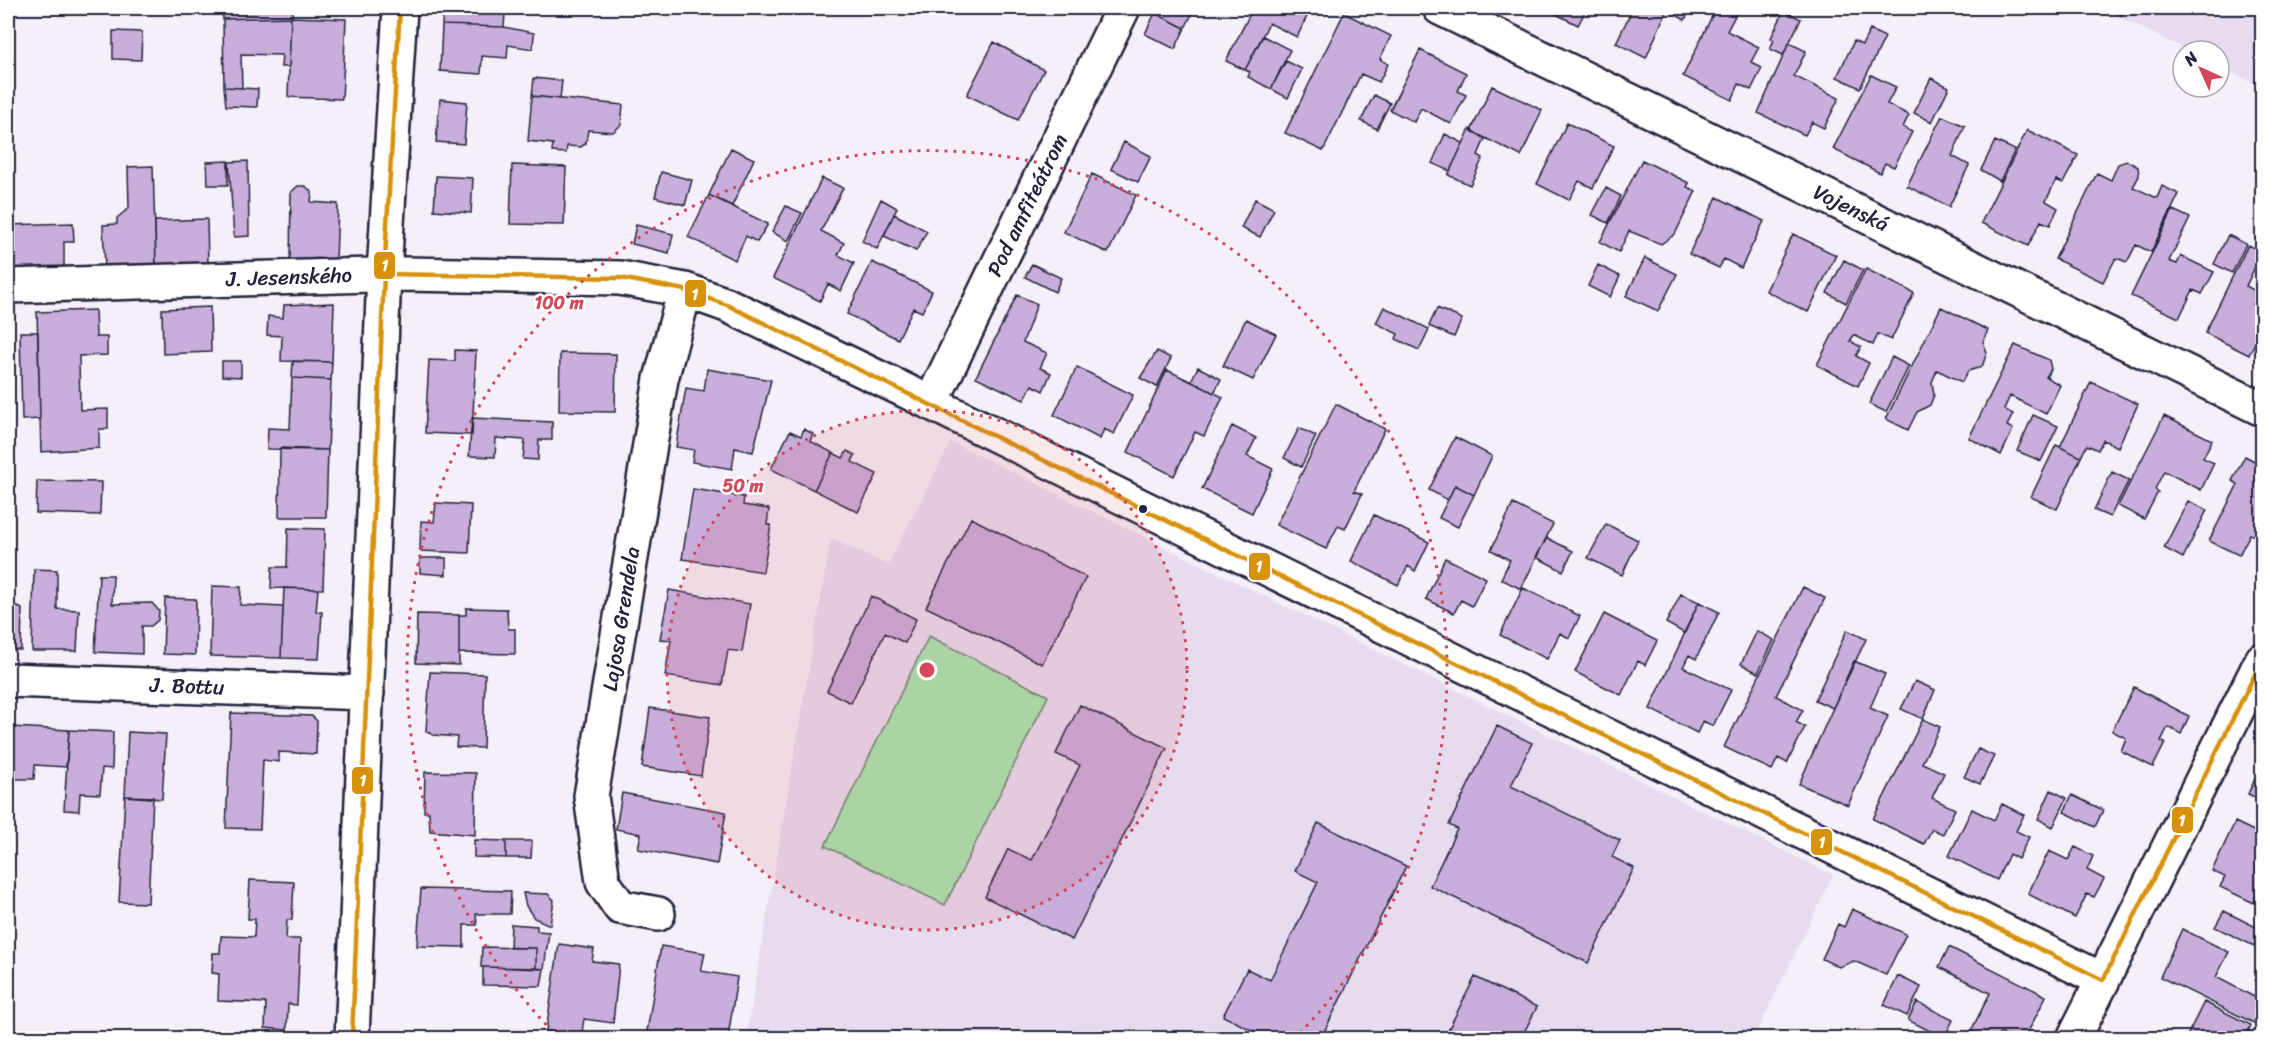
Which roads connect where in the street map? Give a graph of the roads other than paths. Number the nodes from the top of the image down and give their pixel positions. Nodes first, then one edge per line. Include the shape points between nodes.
1 (400, 8) edge
2 (1123, 8) edge
3 (1440, 8) edge
4 (384, 274) junction
5 (8, 286) edge
6 (685, 290) junction
7 (931, 403) junction
8 (2262, 409) edge
9 (2262, 660) edge
10 (8, 680) edge
11 (367, 693) junction
12 (658, 914) dead end
13 (2103, 980) junction
14 (352, 1038) edge
15 (2074, 1038) edge

1 - 4 street
2 - 7 street, Pod amfiteátrom
3 - 8 street, Vojenská
4 - 5 street, J. Jesenského
4 - 6 street, J. Jesenského via 620,278
4 - 11 street
6 - 7 street, J. Jesenského via 727,305
6 - 12 street, Lajosa Grendela via 661,379 591,796 603,882 620,907
7 - 13 street, J. Jesenského
9 - 13 street
10 - 11 street, J. Bottu
11 - 14 street
13 - 15 street

